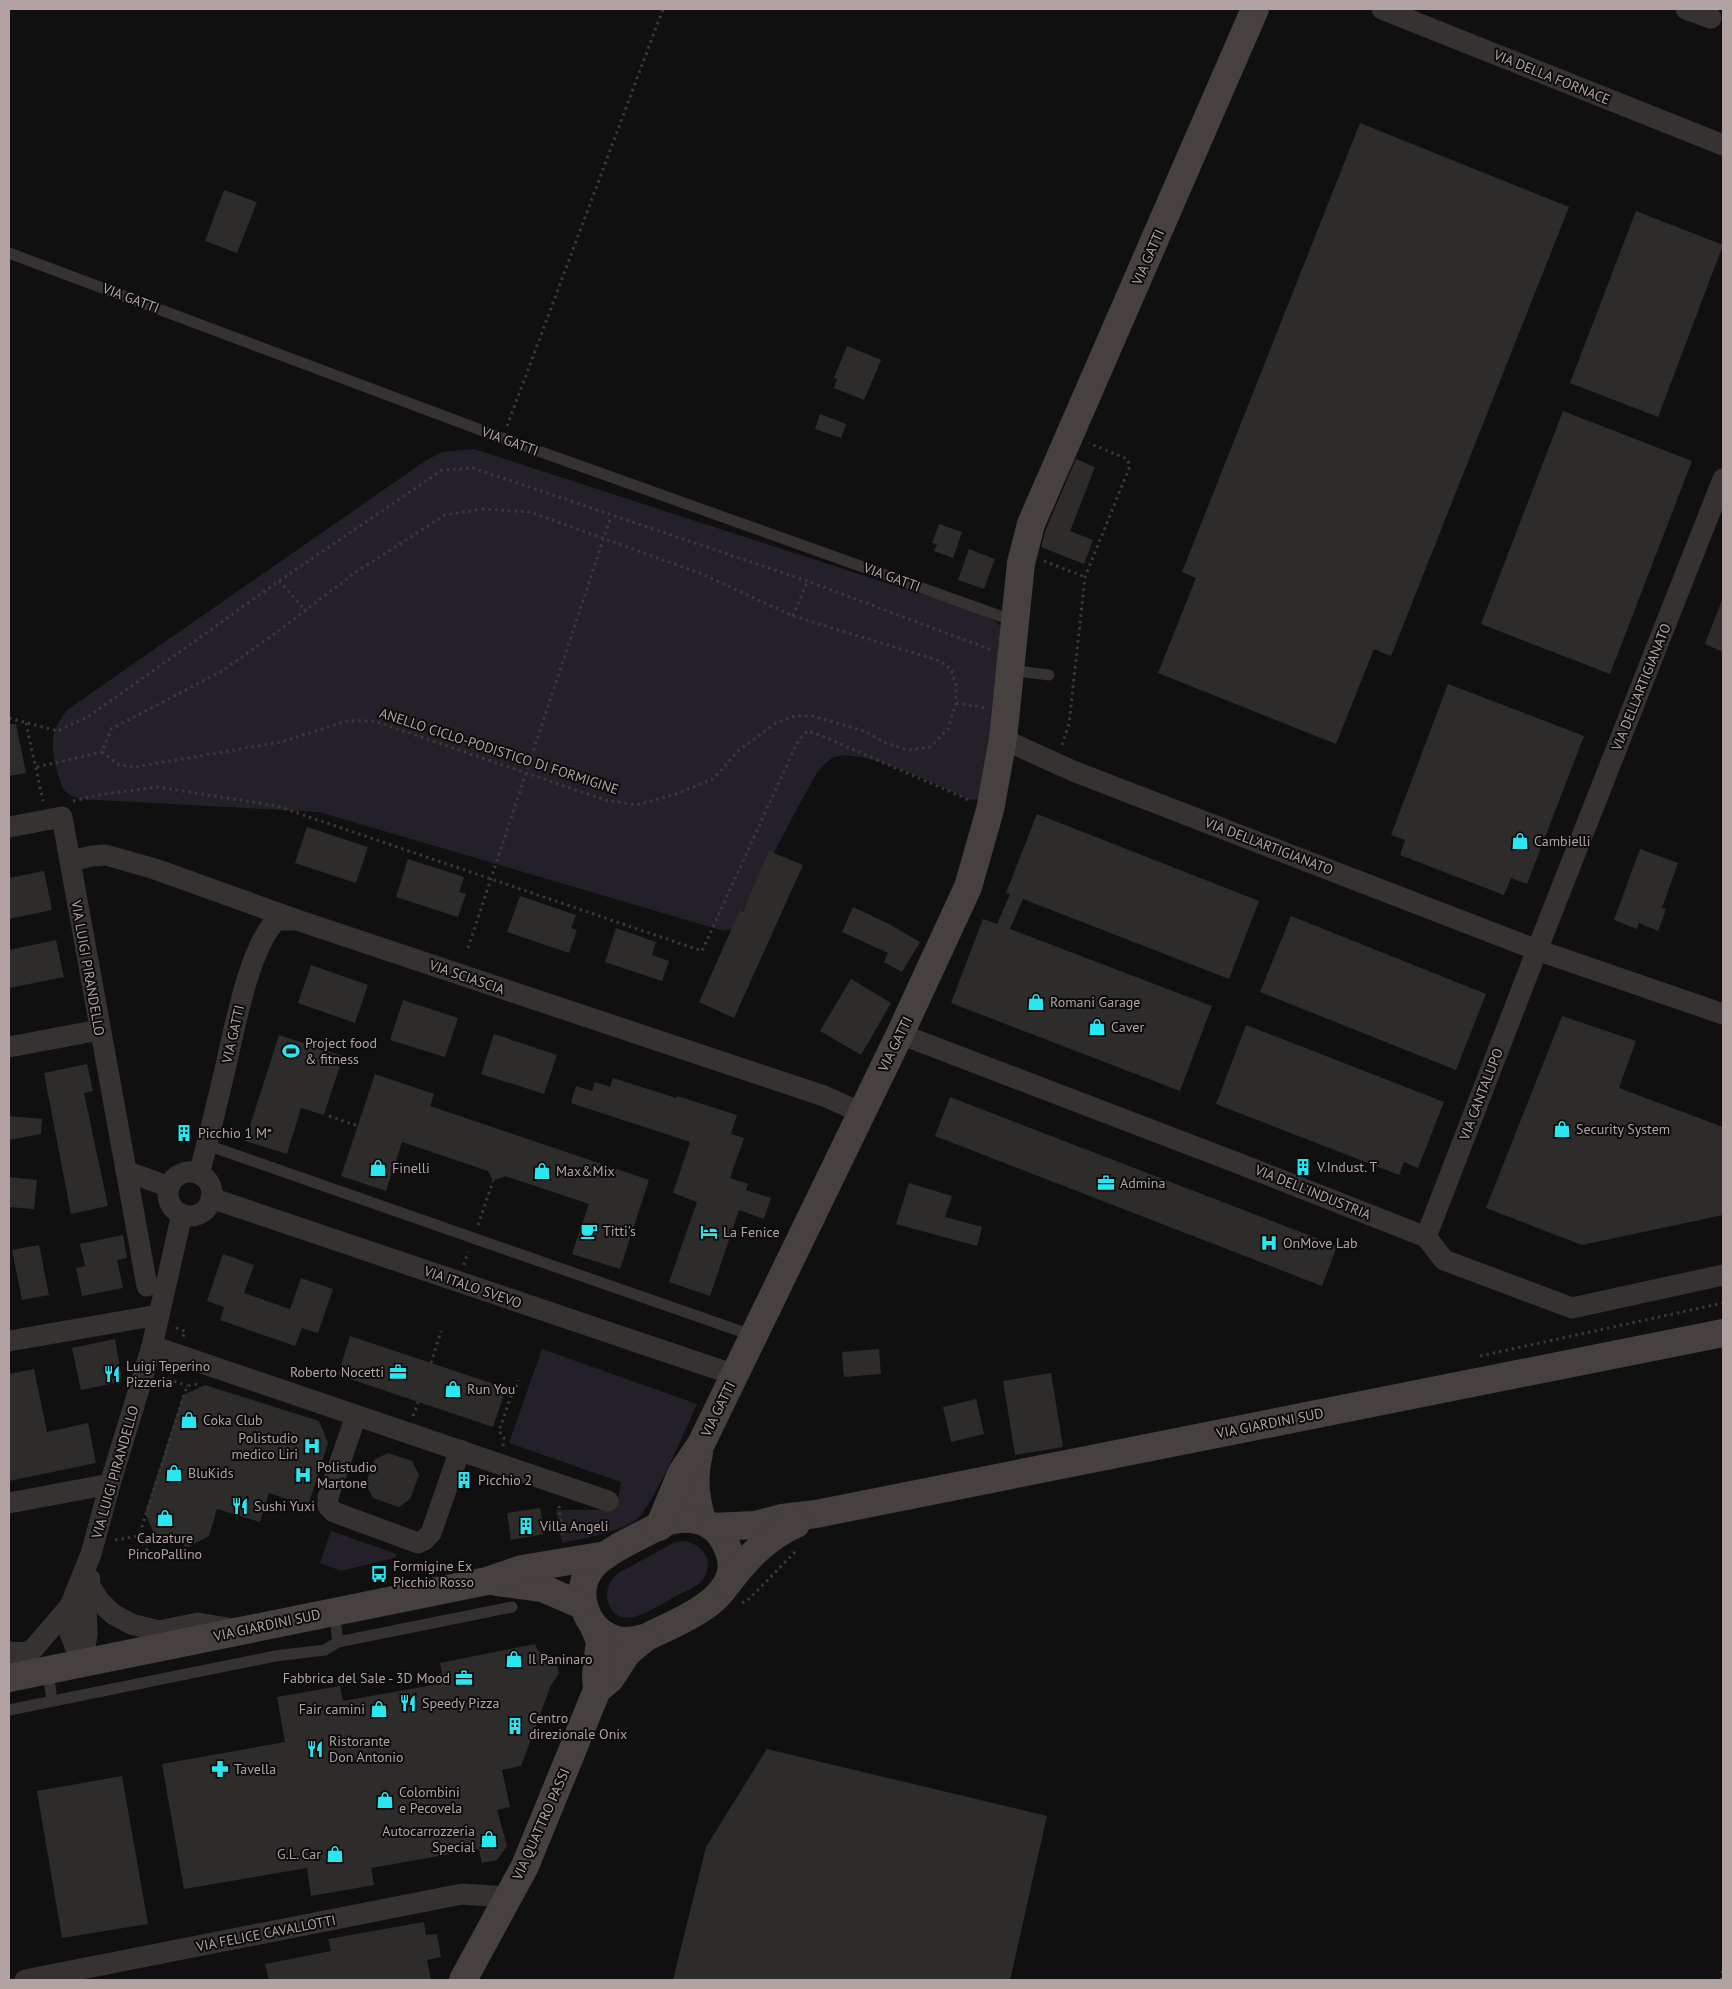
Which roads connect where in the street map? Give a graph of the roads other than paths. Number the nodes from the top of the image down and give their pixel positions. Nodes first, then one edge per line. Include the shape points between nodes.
1 (1255, 9) edge
2 (1382, 9) edge
3 (1686, 9) edge
4 (1710, 18) dead end
5 (1723, 145) edge
6 (9, 253) edge
7 (1723, 479) edge
8 (1014, 621) junction
9 (999, 664) junction
10 (1049, 675) dead end
11 (1003, 739) junction
12 (9, 827) edge
13 (70, 862) junction
14 (297, 920) junction
15 (1537, 950) junction
16 (1723, 1014) edge
17 (99, 1030) junction
18 (900, 1034) junction
19 (9, 1047) edge
20 (862, 1113) junction
21 (207, 1145) junction
22 (126, 1171) junction
23 (199, 1174) junction
24 (169, 1187) junction
25 (211, 1198) junction
26 (182, 1214) junction
27 (1426, 1237) junction
28 (1723, 1275) edge
29 (147, 1286) dead end
30 (158, 1315) junction
31 (1723, 1333) edge
32 (754, 1336) junction
33 (9, 1341) edge
34 (152, 1346) junction
35 (735, 1375) junction
36 (356, 1416) junction
37 (701, 1444) junction
38 (460, 1450) junction
39 (110, 1484) junction
40 (608, 1501) dead end
41 (9, 1503) edge
42 (816, 1514) junction
43 (707, 1524) junction
44 (659, 1527) junction
45 (91, 1554) junction
46 (606, 1555) junction
47 (486, 1581) junction
48 (90, 1586) junction
49 (734, 1593) junction
50 (70, 1606) junction
51 (512, 1608) dead end
52 (334, 1611) junction
53 (588, 1616) junction
54 (244, 1630) junction
55 (645, 1638) junction
56 (338, 1642) junction
57 (9, 1647) edge
58 (34, 1648) junction
59 (82, 1664) junction
60 (9, 1668) edge
61 (48, 1671) junction
62 (9, 1678) edge
63 (597, 1690) junction
64 (52, 1701) junction
65 (9, 1710) edge
66 (507, 1897) junction
67 (25, 1980) edge
68 (463, 1980) edge

1 - 8 main road, VIA GATTI via 1031,524 1021,563
2 - 5 street, VIA DELLA FORNACE
3 - 4 street
6 - 8 lane, VIA GATTI via 502,438
7 - 15 street, VIA DELL'ARTIGIANATO
8 - 9 main road, VIA GATTI
9 - 10 lane
9 - 11 main road, VIA GATTI via 990,712
11 - 15 street, VIA DELL'ARTIGIANATO via 1073,771
11 - 18 main road, VIA GATTI via 990,810 968,887
12 - 13 street, VIA LUIGI PIRANDELLO via 62,817
13 - 14 street, VIA SCIASCIA via 106,855 119,858
13 - 17 street, VIA LUIGI PIRANDELLO
14 - 20 street, VIA SCIASCIA via 824,1096
14 - 21 street, VIA GATTI via 277,920 270,926 260,946 240,1002
15 - 16 street, VIA DELL'ARTIGIANATO
15 - 27 street, VIA CANTALUPO
17 - 19 street
17 - 22 street, VIA LUIGI PIRANDELLO
18 - 20 main road, VIA GATTI
18 - 27 street, VIA DELL'INDUSTRIA
20 - 32 main road, VIA GATTI
21 - 23 street, VIA GATTI
21 - 32 lane
22 - 24 street
22 - 29 street, VIA LUIGI PIRANDELLO
23 - 24 street via 182,1174
23 - 25 street via 210,1187
24 - 26 street via 169,1200
25 - 26 street via 201,1213 194,1216
25 - 35 street, VIA ITALO SVEVO
26 - 30 street, VIA LUIGI PIRANDELLO
27 - 28 street via 1444,1260 1572,1308
30 - 33 street
30 - 34 street, VIA LUIGI PIRANDELLO
31 - 42 main road, VIA GIARDINI SUD
32 - 35 main road, VIA GATTI
34 - 36 street
34 - 39 street, VIA LUIGI PIRANDELLO
35 - 37 main road, VIA GATTI
36 - 38 street
36 - 38 street via 328,1497 328,1506 334,1512 418,1543 431,1533
37 - 43 main road, VIA GATTI via 694,1480 696,1500
37 - 44 main road, VIA GATTI via 682,1472
38 - 40 street
39 - 41 street
39 - 45 street, VIA LUIGI PIRANDELLO
42 - 43 main road, VIA GIARDINI SUD via 756,1525
42 - 49 main road, VIA GIARDINI SUD via 763,1543 744,1562
43 - 44 main road, VIA GIARDINI SUD via 691,1518
43 - 49 main road via 721,1535 730,1554
44 - 46 main road, VIA GIARDINI SUD
45 - 48 street, VIA LUIGI PIRANDELLO
45 - 50 street, VIA LUIGI PIRANDELLO
46 - 47 main road, VIA GIARDINI SUD via 522,1569
46 - 53 main road, VIA GIARDINI SUD via 591,1568 583,1586
47 - 52 main road, VIA GIARDINI SUD
47 - 53 main road, VIA GIARDINI SUD via 542,1588
48 - 54 street via 100,1602 131,1624 159,1631 198,1623
48 - 59 street, VIA LUIGI PIRANDELLO via 86,1604 88,1634
49 - 55 main road, VIA GIARDINI SUD via 723,1591 708,1604
50 - 58 street, VIA LUIGI PIRANDELLO
50 - 59 street, VIA LUIGI PIRANDELLO via 68,1628
51 - 56 lane
52 - 54 main road, VIA GIARDINI SUD
52 - 56 lane
53 - 55 main road, VIA GIARDINI SUD via 612,1638 628,1641
53 - 63 main road, VIA QUATTRO PASSI via 600,1641
54 - 59 main road, VIA GIARDINI SUD
55 - 63 main road, VIA QUATTRO PASSI via 627,1653 610,1679
56 - 64 lane via 325,1650 275,1656
57 - 58 lane
58 - 60 street, VIA LUIGI PIRANDELLO
59 - 61 main road, VIA GIARDINI SUD
61 - 62 main road, VIA GIARDINI SUD
61 - 64 lane
63 - 66 main road, VIA QUATTRO PASSI via 525,1866
64 - 65 lane
66 - 67 street, VIA FELICE CAVALLOTTI via 462,1894
66 - 68 main road, VIA QUATTRO PASSI

